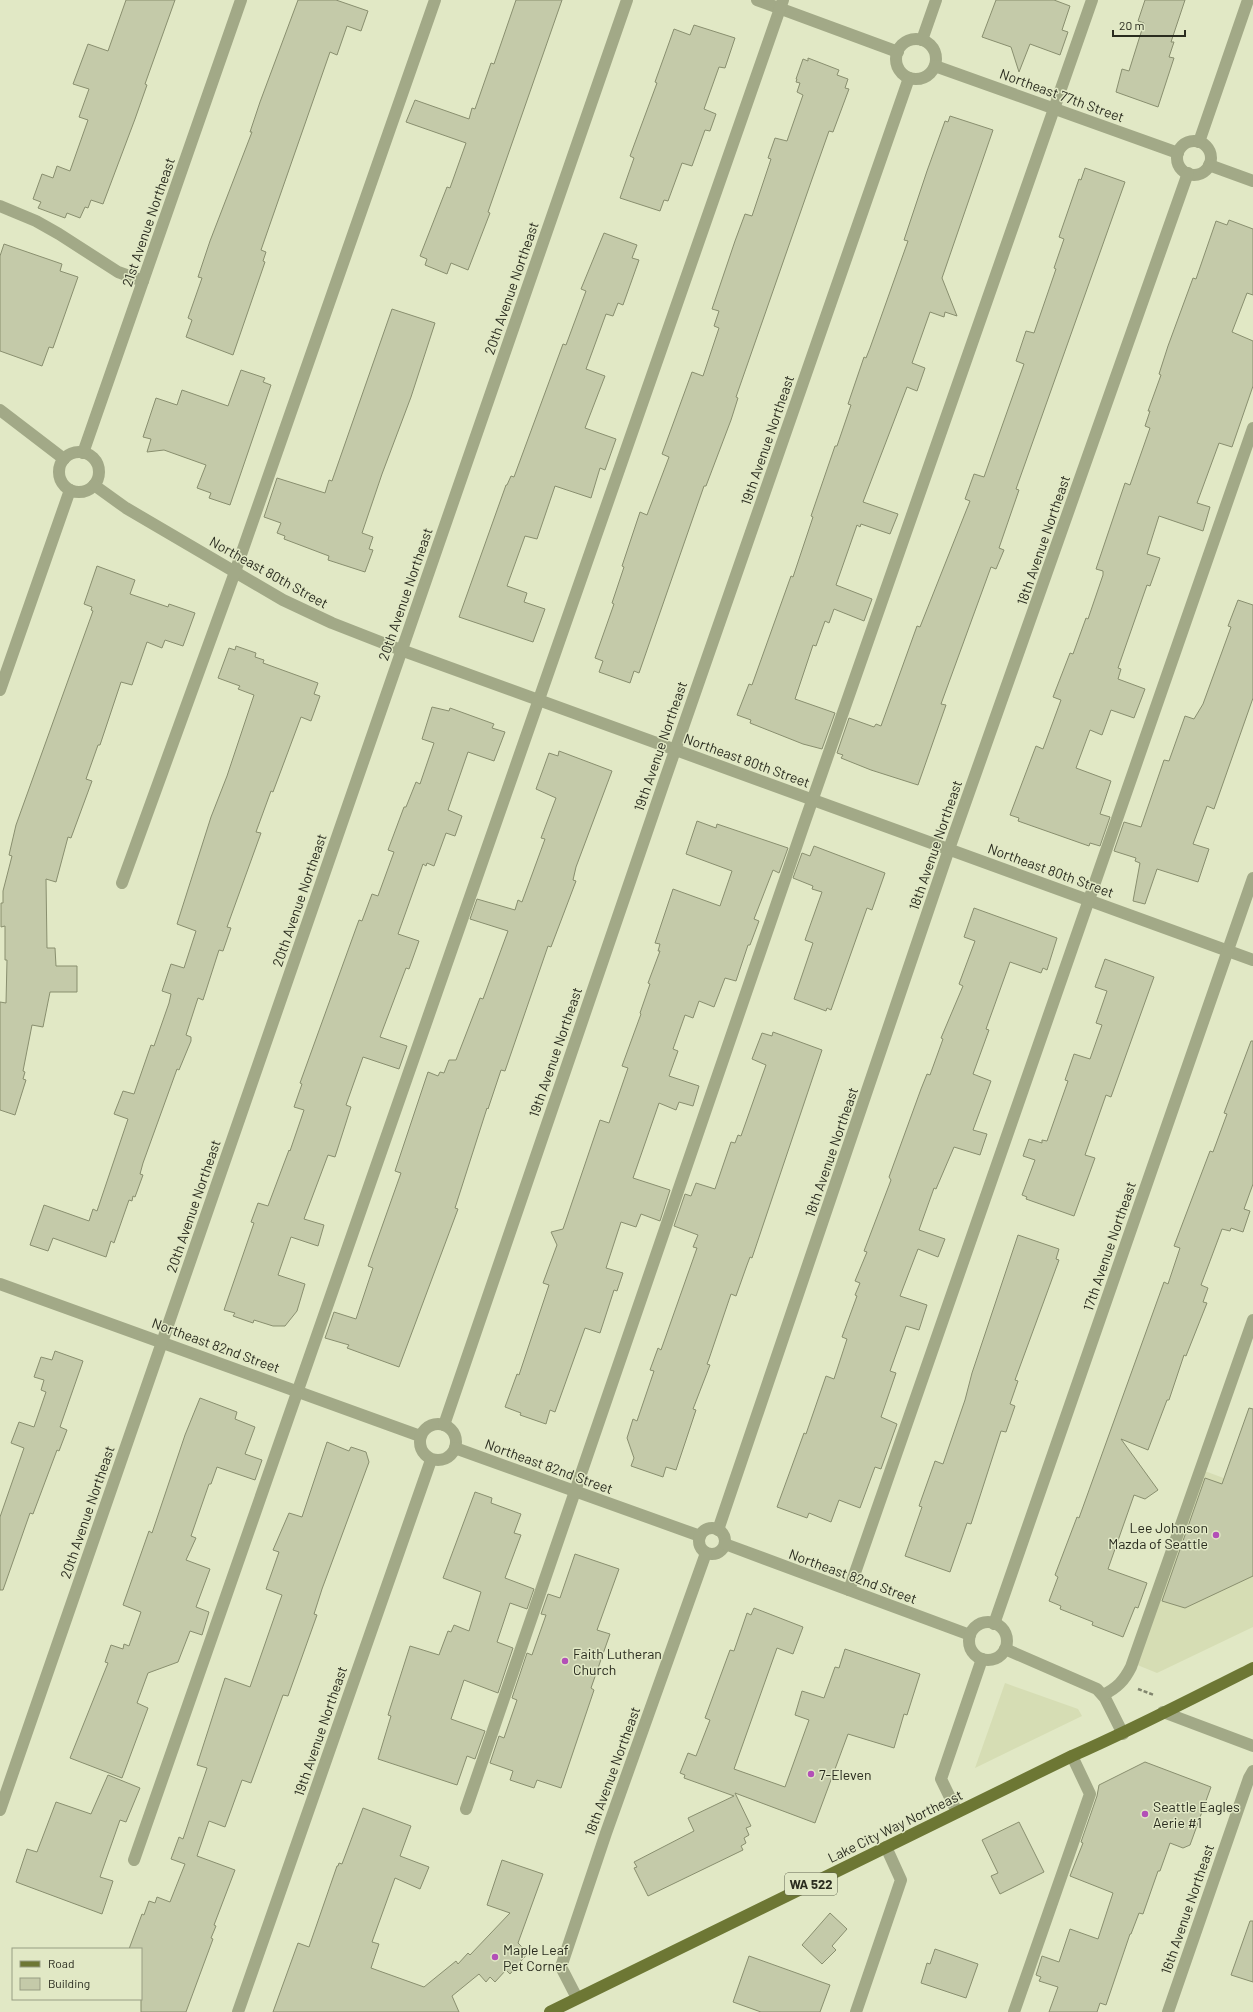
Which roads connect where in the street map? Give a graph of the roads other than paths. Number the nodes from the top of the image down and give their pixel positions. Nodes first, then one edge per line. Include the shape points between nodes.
1 (241, 0) edge
2 (435, 0) edge
3 (627, 0) edge
4 (757, 0) edge
5 (936, 0) edge
6 (1092, 0) edge
7 (1248, 0) edge
8 (782, 4) edge
9 (922, 40) junction
10 (898, 52) junction
11 (935, 66) junction
12 (909, 78) junction
13 (1054, 109) junction
14 (1199, 142) junction
15 (1178, 153) junction
16 (1209, 165) junction
17 (1188, 173) junction
18 (1253, 181) edge
19 (0, 206) edge
20 (143, 281) junction
21 (0, 410) edge
22 (1253, 428) edge
23 (83, 453) junction
24 (64, 459) junction
25 (94, 485) junction
26 (70, 490) junction
27 (235, 572) junction
28 (401, 650) junction
29 (0, 690) edge
30 (538, 700) junction
31 (675, 749) junction
32 (813, 800) junction
33 (950, 849) junction
34 (1253, 878) edge
35 (122, 882) dead end
36 (1088, 900) junction
37 (1228, 951) junction
38 (1253, 960) edge
39 (0, 1284) edge
40 (1253, 1320) edge
41 (162, 1342) junction
42 (297, 1391) junction
43 (444, 1425) junction
44 (420, 1436) junction
45 (455, 1448) junction
46 (432, 1460) junction
47 (574, 1491) junction
48 (718, 1530) junction
49 (700, 1536) junction
50 (725, 1544) junction
51 (706, 1553) junction
52 (850, 1590) junction
53 (994, 1624) junction
54 (970, 1635) junction
55 (1005, 1649) junction
56 (982, 1659) junction
57 (1253, 1668) edge
58 (1103, 1694) junction
59 (1163, 1712) junction
60 (1123, 1734) junction
61 (1253, 1746) edge
62 (1072, 1756) junction
63 (1253, 1771) edge
64 (466, 1809) dead end
65 (0, 1810) edge
66 (957, 1812) junction
67 (886, 1847) junction
68 (134, 1860) dead end
69 (577, 1998) junction
70 (238, 2012) edge
71 (550, 2012) edge
72 (856, 2012) edge
73 (1014, 2012) edge
74 (1168, 2012) edge

1 - 20 street, 21st Avenue Northeast
2 - 27 street
3 - 28 street, 20th Avenue Northeast
4 - 8 street
5 - 9 street
6 - 13 street
7 - 14 street
8 - 10 street
8 - 30 street
9 - 10 street via 909,40
9 - 11 street via 934,48
10 - 12 street via 897,68
11 - 12 street via 925,78
11 - 13 street, Northeast 77th Street
12 - 31 street, 19th Avenue Northeast
13 - 15 street, Northeast 77th Street
13 - 32 street
14 - 15 street via 1186,143
14 - 16 street via 1210,154
15 - 17 street via 1178,165
16 - 17 street via 1201,173
16 - 18 street
17 - 33 street, 18th Avenue Northeast
19 - 20 street via 59,234 118,272
20 - 23 street, 21st Avenue Northeast
21 - 24 street
22 - 36 street
23 - 24 street via 75,452
23 - 25 street via 97,464 98,477
24 - 26 street via 59,478
25 - 26 street via 85,491
25 - 27 street, Northeast 80th Street via 126,508
26 - 29 street
27 - 28 street, Northeast 80th Street via 283,600 332,623
27 - 35 street
28 - 30 street, Northeast 80th Street
28 - 41 street, 20th Avenue Northeast
30 - 31 street, Northeast 80th Street
30 - 42 street
31 - 32 street, Northeast 80th Street
31 - 43 street, 19th Avenue Northeast
32 - 33 street, Northeast 80th Street
32 - 47 street
33 - 36 street, Northeast 80th Street
33 - 48 street, 18th Avenue Northeast
34 - 37 street, 17th Avenue Northeast
36 - 37 street, Northeast 80th Street
36 - 52 street
37 - 38 street, Northeast 80th Street
37 - 53 street, 17th Avenue Northeast
39 - 41 street, Northeast 82nd Street
40 - 58 street via 1131,1667 1117,1687
41 - 42 street, Northeast 82nd Street
41 - 65 street, 20th Avenue Northeast
42 - 44 street, Northeast 82nd Street
42 - 68 street
43 - 44 street via 430,1425
43 - 45 street via 455,1435
44 - 46 street via 419,1446
45 - 46 street via 444,1459
45 - 47 street, Northeast 82nd Street
46 - 70 street, 19th Avenue Northeast
47 - 49 street, Northeast 82nd Street
47 - 64 street
48 - 49 street via 706,1529
48 - 50 street via 724,1536
49 - 51 street via 699,1544
50 - 51 street via 718,1554
50 - 52 street, Northeast 82nd Street
51 - 69 street, 18th Avenue Northeast via 561,1967
52 - 54 street, Northeast 82nd Street
53 - 54 street via 980,1624
53 - 55 street via 1006,1634
54 - 56 street via 969,1646 972,1652
55 - 56 street via 994,1659
55 - 58 street via 1088,1684
56 - 66 street via 941,1779
57 - 59 main road, Lake City Way Northeast / WA 522
58 - 60 street
59 - 60 main road, Lake City Way Northeast / WA 522
59 - 61 street
60 - 62 main road, Lake City Way Northeast / WA 522
62 - 66 main road, Lake City Way Northeast / WA 522
62 - 73 street via 1090,1794
63 - 74 street, 16th Avenue Northeast
66 - 67 main road, Lake City Way Northeast / WA 522
67 - 69 main road, Lake City Way Northeast / WA 522
67 - 72 street via 901,1880
69 - 71 main road, Lake City Way Northeast / WA 522

